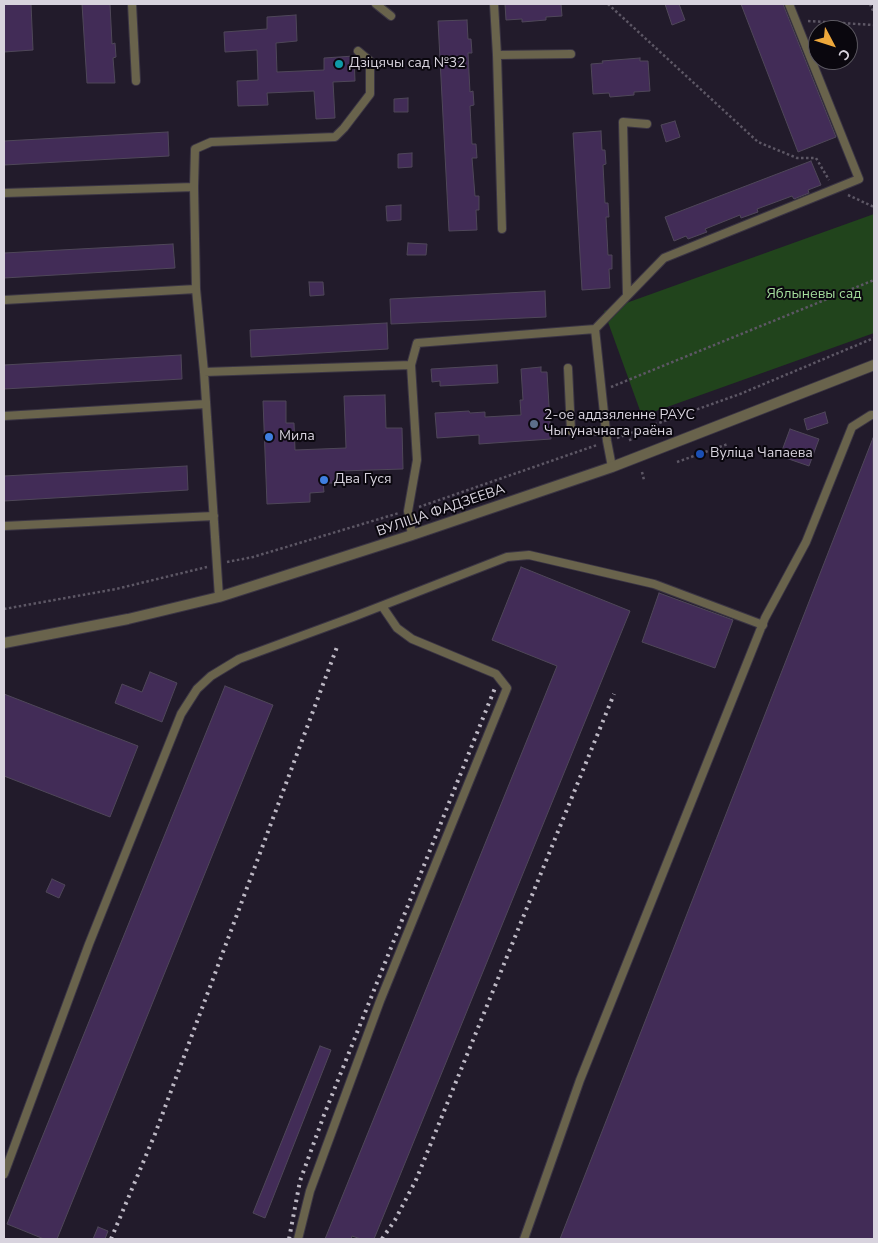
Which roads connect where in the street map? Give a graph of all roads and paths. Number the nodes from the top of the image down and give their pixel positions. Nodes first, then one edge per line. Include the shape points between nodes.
1 (132, 4) edge
2 (376, 4) edge
3 (494, 4) edge
4 (608, 4) edge
5 (790, 4) edge
6 (870, 4) edge
7 (874, 13) edge
8 (391, 16) dead end
9 (796, 21) junction
10 (874, 26) edge
11 (358, 51) dead end
12 (571, 54) dead end
13 (497, 55) junction
14 (136, 81) dead end
15 (647, 124) dead end
16 (194, 187) junction
17 (835, 189) junction
18 (4, 193) edge
19 (874, 208) edge
20 (502, 229) dead end
21 (874, 280) edge
22 (196, 289) junction
23 (627, 295) junction
24 (4, 300) edge
25 (594, 329) junction
26 (874, 338) edge
27 (874, 365) edge
28 (411, 366) junction
29 (568, 368) dead end
30 (204, 372) junction
31 (602, 391) junction
32 (206, 404) junction
33 (874, 415) edge
34 (4, 416) edge
35 (606, 431) junction
36 (628, 434) junction
37 (607, 441) junction
38 (631, 442) dead end
39 (728, 444) dead end
40 (677, 462) dead end
41 (612, 467) junction
42 (642, 472) dead end
43 (644, 480) dead end
44 (408, 511) junction
45 (214, 516) junction
46 (4, 526) edge
47 (412, 536) junction
48 (216, 564) junction
49 (219, 597) junction
50 (382, 606) junction
51 (4, 610) edge
52 (762, 625) junction
53 (4, 643) edge
54 (4, 1174) edge
55 (298, 1239) edge
56 (524, 1239) edge

1 - 14 lane
2 - 8 lane
3 - 13 lane
4 - 17 path via 758,142 797,158 816,158
5 - 9 lane
6 - 7 path
9 - 10 path
9 - 17 lane via 859,179
11 - 16 lane via 370,61 370,94 335,137 211,142 196,149
12 - 13 lane
13 - 20 lane
15 - 23 lane via 623,122
16 - 18 lane
16 - 22 lane
17 - 19 path
17 - 23 lane via 664,258
21 - 31 path
22 - 24 lane
22 - 30 lane
23 - 25 lane
25 - 28 lane via 417,343
25 - 31 lane
26 - 36 path via 740,394
27 - 41 street, ВУЛІЦА ФАДЗЕЕВА
28 - 30 lane
28 - 44 lane via 417,460
29 - 35 lane via 571,431
30 - 32 lane
31 - 35 lane
32 - 34 lane
32 - 45 lane
33 - 52 lane via 852,427 806,542
35 - 37 lane
36 - 37 path
36 - 38 path
37 - 41 lane
37 - 44 path
39 - 40 path
41 - 47 street, ВУЛІЦА ФАДЗЕЕВА
42 - 43 path
44 - 47 lane
44 - 48 path via 253,557
45 - 46 lane
45 - 48 lane
47 - 49 street, ВУЛІЦА ФАДЗЕЕВА
48 - 49 lane
48 - 51 path via 116,589
49 - 53 street, ВУЛІЦА ФАДЗЕЕВА
50 - 52 lane via 507,557 529,555 654,584
50 - 54 lane via 239,659 197,689 181,714 89,944
50 - 55 lane via 397,628 412,639 496,674 507,688 380,1001 310,1191
52 - 56 lane via 580,1080

